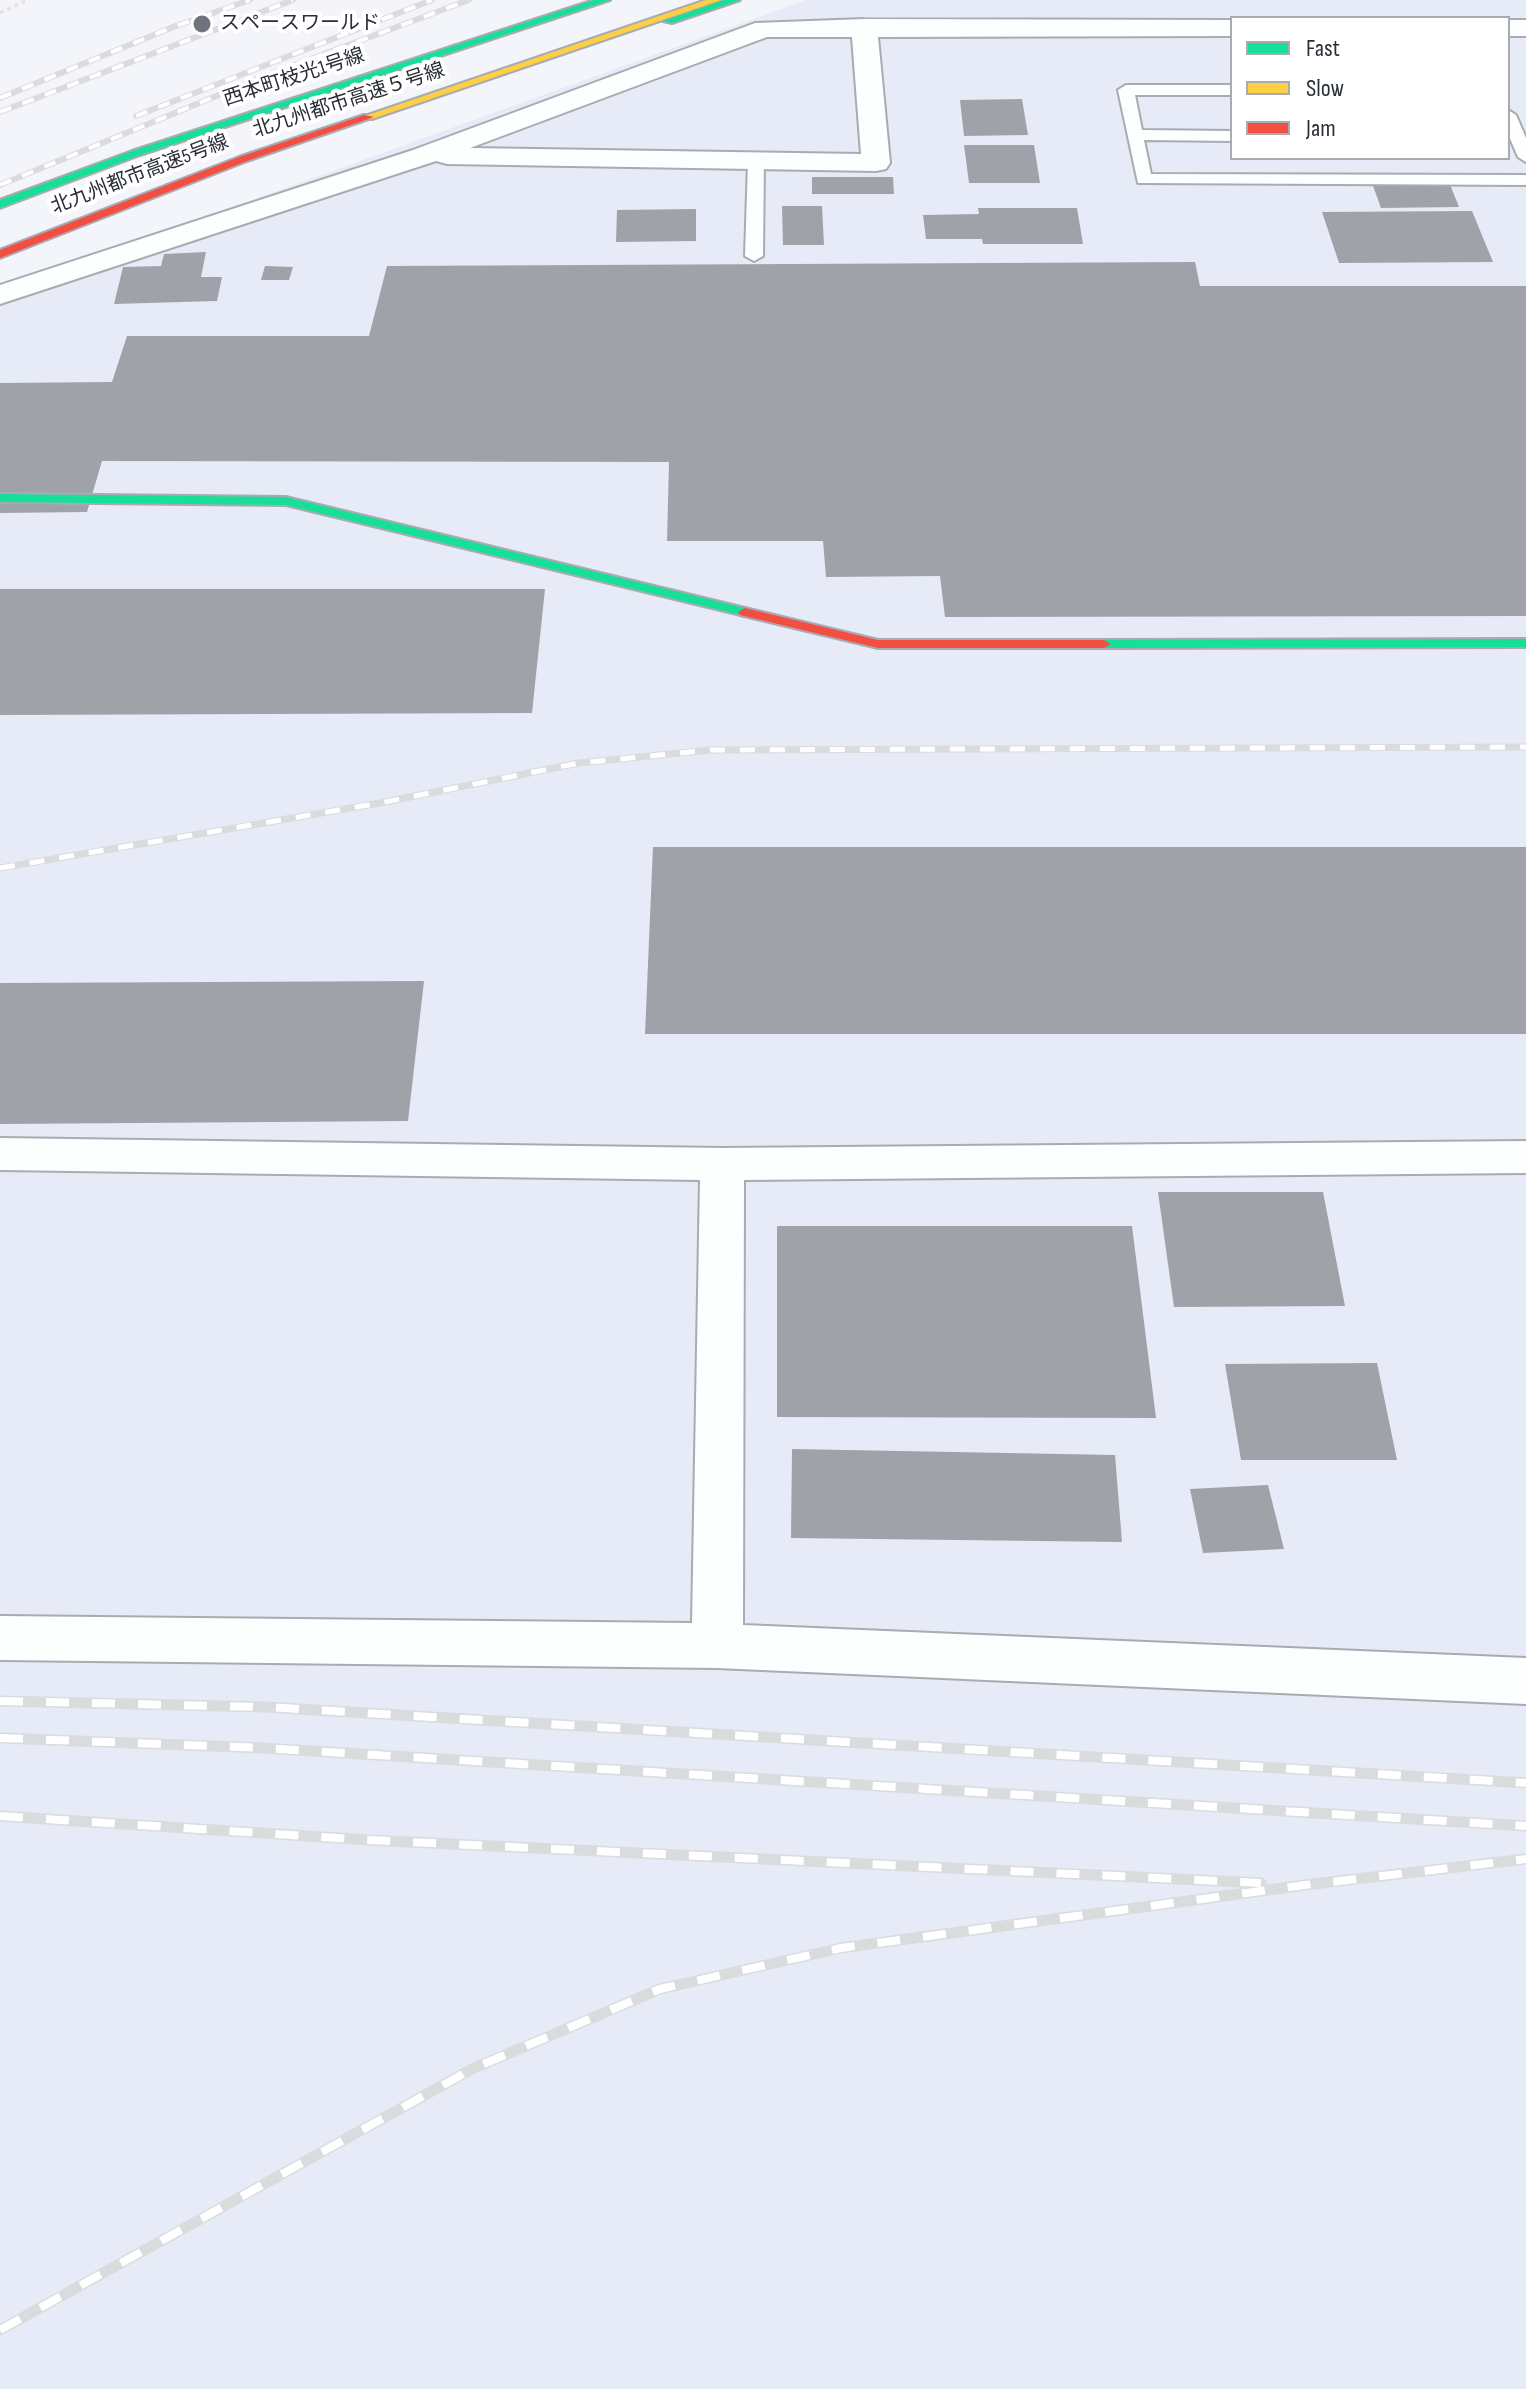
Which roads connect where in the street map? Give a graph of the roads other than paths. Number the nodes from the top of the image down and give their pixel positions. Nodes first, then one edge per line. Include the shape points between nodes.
1 (605, 0) edge
2 (706, 0) edge
3 (716, 0) edge
4 (735, 0) edge
5 (864, 27) junction
6 (1230, 28) edge
7 (616, 35) junction
8 (1230, 90) edge
9 (1511, 106) edge
10 (1136, 135) junction
11 (1230, 136) edge
12 (1513, 137) edge
13 (423, 156) junction
14 (1526, 157) edge
15 (756, 161) junction
16 (1526, 180) edge
17 (0, 204) edge
18 (0, 255) edge
19 (754, 256) dead end
20 (0, 295) edge
21 (0, 498) edge
22 (1526, 643) edge
23 (0, 1154) edge
24 (1526, 1157) edge
25 (722, 1164) junction
26 (0, 1638) edge
27 (717, 1646) junction
28 (1526, 1681) edge

1 - 17 main road, 西本町枝光1号線 via 136,153
2 - 7 main road, 北九州都市高速5号線
3 - 7 main road
4 - 18 main road via 323,133
5 - 6 street
5 - 13 street via 764,29
5 - 15 street via 876,163
7 - 18 main road, 北九州都市高速5号線 via 243,159
8 - 10 lane via 1126,90
9 - 12 lane
10 - 11 lane
10 - 16 lane via 1144,179
12 - 14 lane
13 - 15 street
13 - 20 street
15 - 19 lane
21 - 22 main road via 286,501 878,644
23 - 25 street
24 - 25 street
25 - 27 street
26 - 27 street
27 - 28 street

